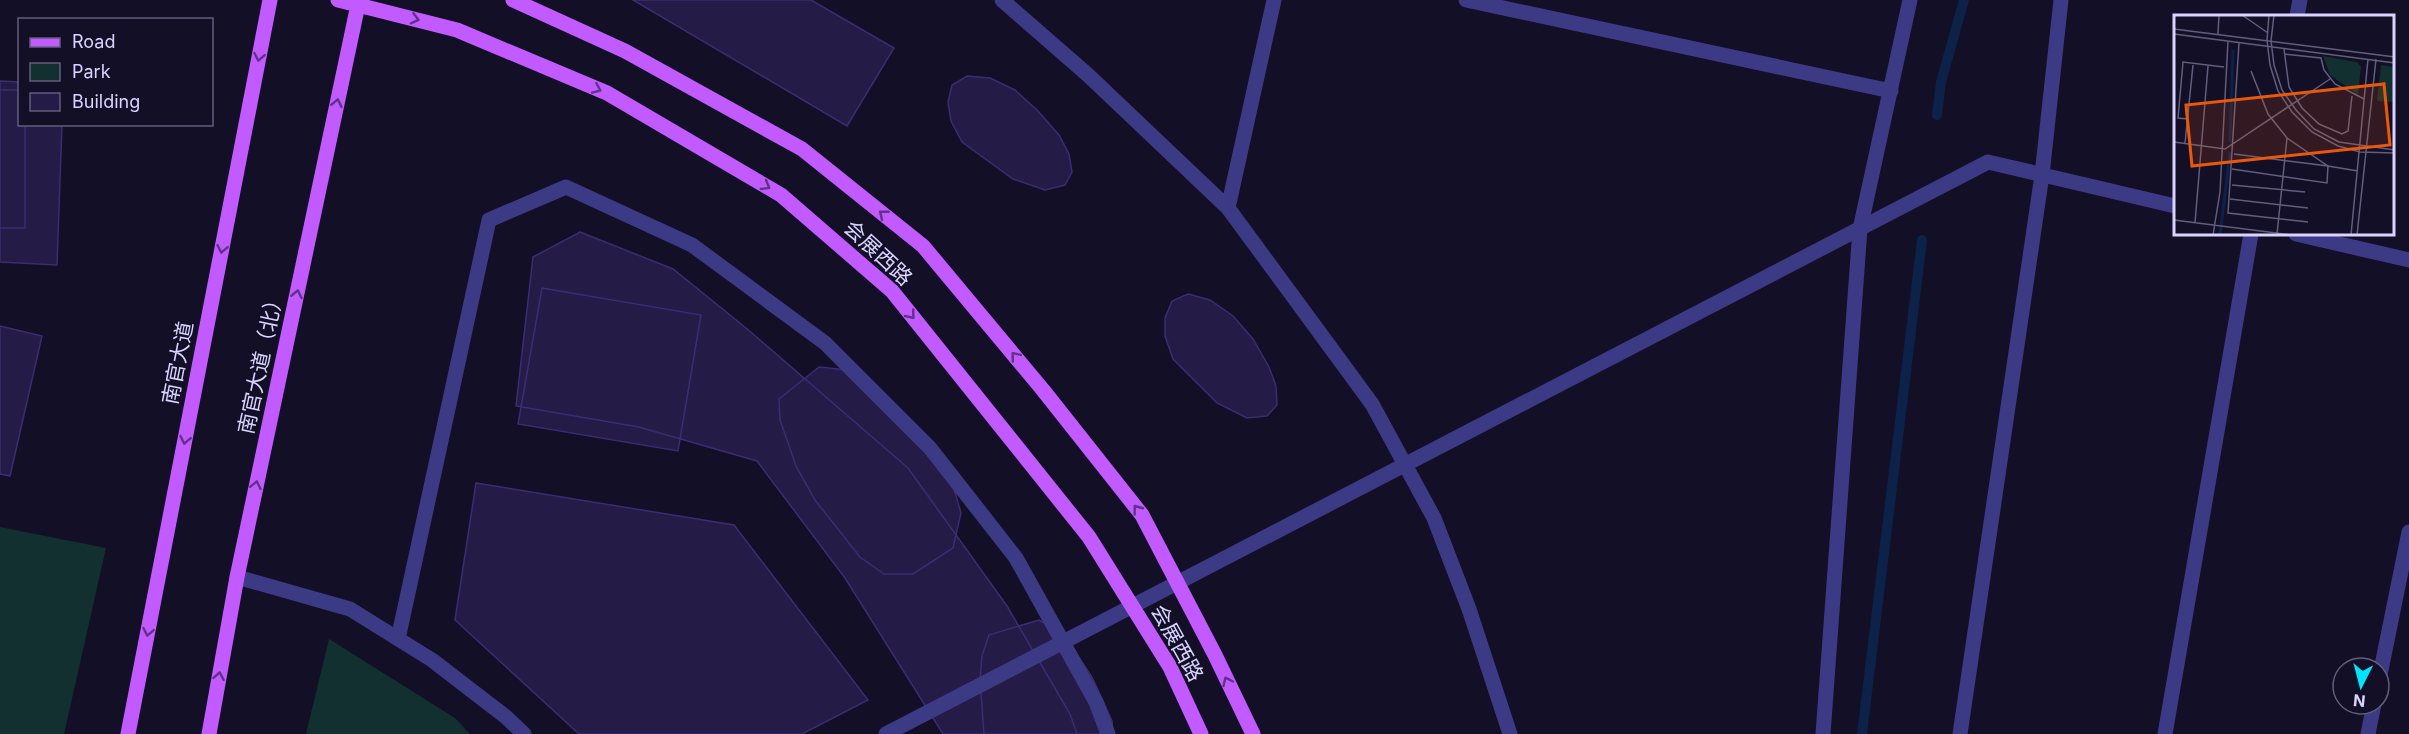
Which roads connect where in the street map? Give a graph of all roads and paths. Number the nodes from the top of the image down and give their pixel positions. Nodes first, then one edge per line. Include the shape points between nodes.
1 (270, 0) edge
2 (338, 0) edge
3 (513, 0) edge
4 (1002, 0) edge
5 (1274, 0) edge
6 (1466, 0) edge
7 (1910, 0) edge
8 (2061, 0) edge
9 (2300, 0) edge
10 (359, 2) edge
11 (2297, 15) edge
12 (1891, 91) junction
13 (2042, 175) junction
14 (2174, 206) edge
15 (1228, 208) junction
16 (1860, 229) junction
17 (2251, 236) edge
18 (2305, 236) edge
19 (2409, 260) edge
20 (1405, 465) junction
21 (2409, 532) edge
22 (2405, 570) edge
23 (237, 577) junction
24 (1178, 583) junction
25 (1132, 606) junction
26 (398, 639) junction
27 (1063, 642) junction
28 (2385, 656) edge
29 (2372, 716) edge
30 (128, 734) edge
31 (209, 734) edge
32 (524, 734) edge
33 (886, 734) edge
34 (1108, 734) edge
35 (1201, 734) edge
36 (1252, 734) edge
37 (1510, 734) edge
38 (1823, 734) edge
39 (1960, 734) edge
40 (2165, 734) edge
41 (2368, 734) edge

1 -> 30 main road, 南官大道
2 - 10 main road, 会展西路
24 -> 3 main road, 会展西路 via 1142,515 923,246 802,149 625,51
4 - 15 street via 1088,75
5 - 15 street
6 - 12 street
7 - 12 street
8 - 13 street
9 - 11 street
23 -> 10 main road, 南官大道（北）
10 -> 25 main road, 会展西路 via 457,30 607,93 781,195 892,291 1089,537
12 - 16 street
13 - 14 street
13 - 16 street via 1988,162
13 - 39 street
15 - 20 street via 1372,404
16 - 20 street
16 - 38 street
17 - 40 street
18 - 19 street
20 - 24 street
20 - 37 street via 1434,518
21 - 22 street
22 - 28 street
23 - 26 street via 350,609
31 -> 23 main road, 南官大道（北）
24 - 25 street
36 -> 24 main road, 会展西路
25 - 27 street
25 - 35 main road, 会展西路 via 1170,667
26 - 27 street via 489,220 566,187 692,245 825,343 930,448 1016,558
26 - 32 street via 432,660
27 - 33 street
27 - 34 street via 1096,702
29 - 41 street

